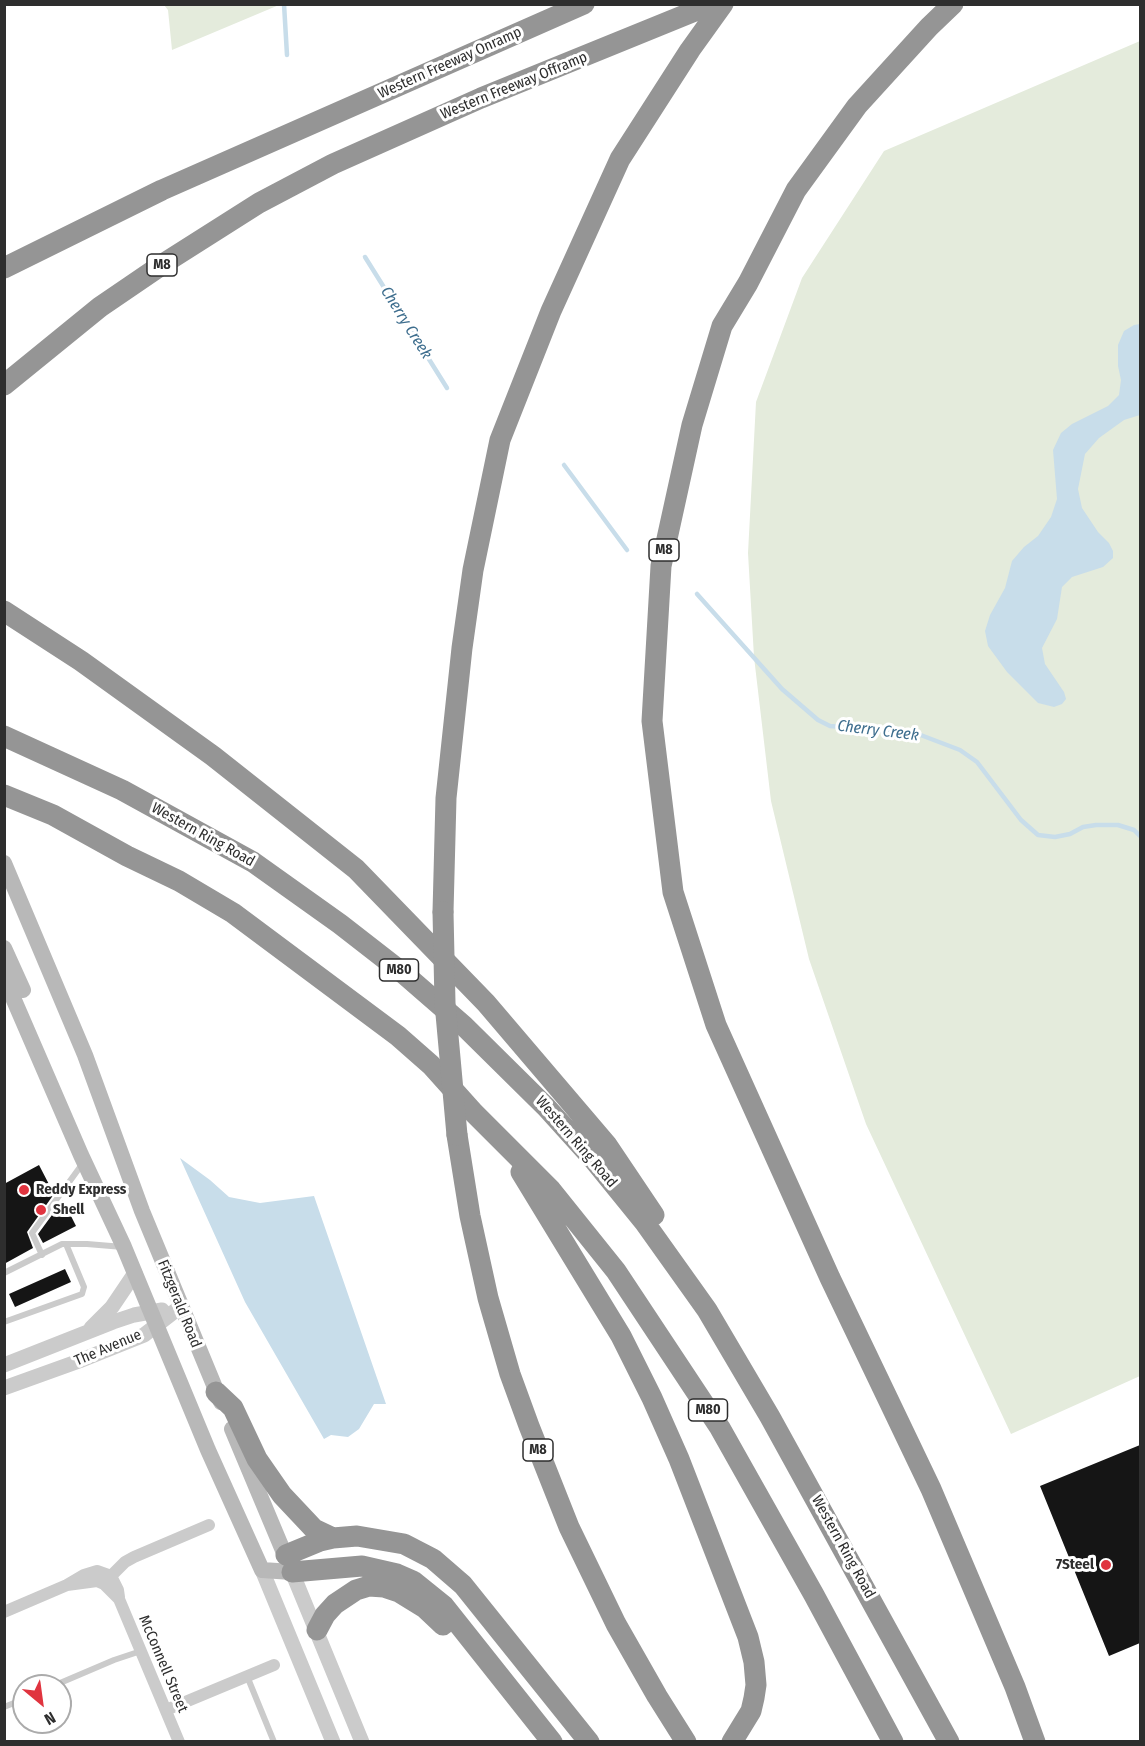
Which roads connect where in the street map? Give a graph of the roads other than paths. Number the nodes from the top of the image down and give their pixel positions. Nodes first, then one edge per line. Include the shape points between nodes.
1 (584, 4) edge
2 (723, 4) edge
3 (953, 4) edge
4 (704, 8) edge
5 (4, 268) edge
6 (4, 385) edge
7 (4, 611) edge
8 (4, 736) edge
9 (4, 795) edge
10 (4, 863) edge
11 (4, 948) edge
12 (4, 977) edge
13 (474, 1113) junction
14 (82, 1158) junction
15 (64, 1244) junction
16 (123, 1247) junction
17 (42, 1255) junction
18 (135, 1273) junction
19 (4, 1274) edge
20 (180, 1307) junction
21 (708, 1310) junction
22 (154, 1318) junction
23 (4, 1322) edge
24 (84, 1334) junction
25 (4, 1365) edge
26 (4, 1388) edge
27 (216, 1392) junction
28 (209, 1525) dead end
29 (333, 1538) junction
30 (289, 1563) junction
31 (262, 1570) junction
32 (107, 1580) junction
33 (4, 1612) edge
34 (317, 1630) junction
35 (141, 1652) junction
36 (274, 1665) dead end
37 (491, 1667) junction
38 (247, 1676) junction
39 (72, 1678) edge
40 (166, 1710) junction
41 (686, 1741) edge
42 (179, 1742) edge
43 (274, 1742) edge
44 (333, 1742) edge
45 (362, 1742) edge
46 (552, 1742) edge
47 (589, 1742) edge
48 (732, 1742) edge
49 (892, 1742) edge
50 (949, 1742) edge
51 (1035, 1742) edge

1 - 5 highway, Western Freeway Onramp via 162,190
2 - 41 highway, M8, bridge via 620,159 551,311 501,441 473,570 462,648 446,798 443,912 445,1003 457,1136 488,1298 510,1374 569,1527 616,1624
3 - 51 highway, M8 via 857,106 796,190 722,326 692,425 661,566 652,721 673,892 716,1025 931,1489
4 - 6 highway, Western Freeway Offramp / M8 via 482,98 333,164 259,203 100,307
7 - 21 highway via 213,756 356,869 486,1003 607,1145 666,1233
8 - 21 highway, Western Ring Road / M80 via 123,790 253,862 403,973 464,1026 546,1107 645,1223
9 - 13 highway, M80 via 53,815 179,880 233,913 398,1036
10 - 20 main road, Fitzgerald Road via 85,1055
11 - 14 main road via 42,1036
12 - 14 main road, Fitzgerald Road
13 - 48 highway via 524,1176 573,1254 621,1336 679,1459 748,1637 754,1662 756,1685 751,1711
13 - 49 highway, M80 via 551,1190 616,1271 659,1334 732,1449
14 - 16 main road, Fitzgerald Road
14 - 17 lane via 32,1233
15 - 16 lane
15 - 17 lane
15 - 23 lane via 84,1287 82,1293
16 - 18 main road, Fitzgerald Road
17 - 19 lane
18 - 22 main road, Fitzgerald Road
18 - 24 street, The Avenue via 112,1307
20 - 22 street, The Avenue
20 - 27 main road, Fitzgerald Road
21 - 50 highway, Western Ring Road / M80
22 - 24 street, The Avenue via 134,1316
22 - 26 street, The Avenue via 144,1335
22 - 31 main road, Fitzgerald Road
24 - 25 street, The Avenue
27 - 29 highway via 233,1408 257,1459 282,1495 314,1528
27 - 30 main road, Fitzgerald Road
28 - 32 street via 134,1557
29 - 30 highway via 310,1544
29 - 47 highway via 357,1536 404,1544 433,1559 463,1585
30 - 31 main road
30 - 34 street, Fitzgerald Road
30 - 37 highway via 362,1566 413,1581 444,1606
31 - 44 street, Fitzgerald Road
32 - 33 street via 68,1585
32 - 35 street, McConnell Street
34 - 37 highway via 325,1615 344,1596 369,1586 384,1587 425,1608
34 - 45 street, Fitzgerald Road
35 - 39 lane
35 - 40 street, McConnell Street
36 - 38 street
37 - 46 highway
38 - 40 street
38 - 43 lane
40 - 42 street, McConnell Street

